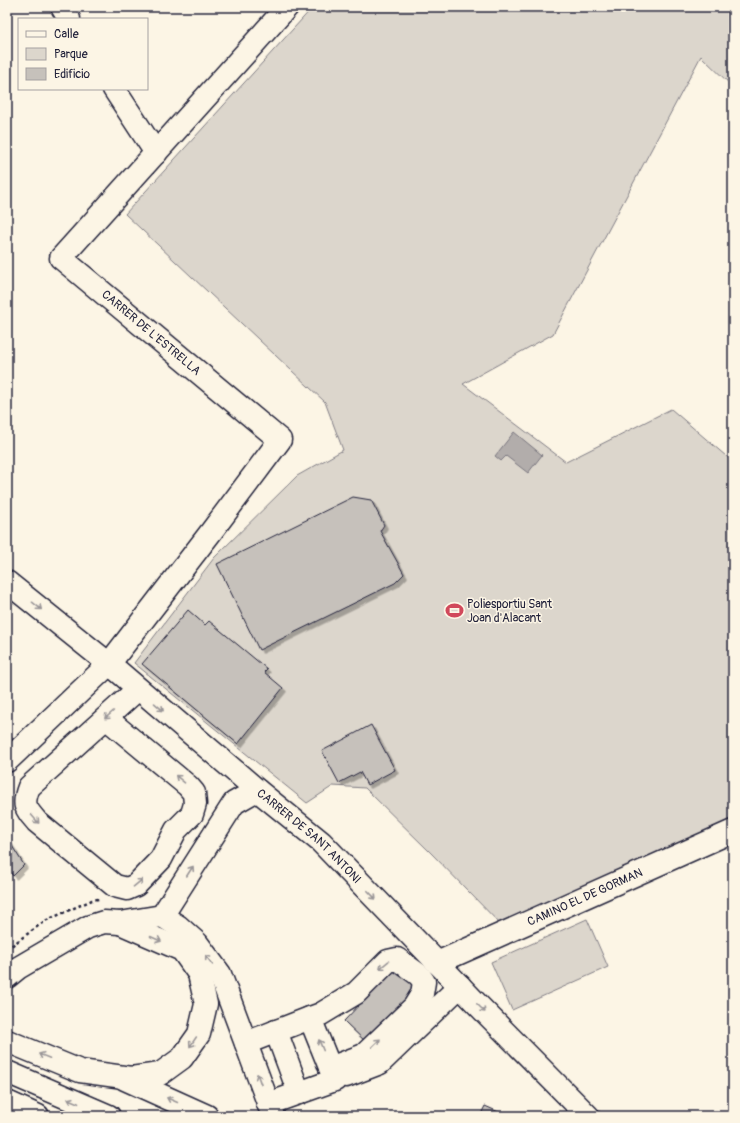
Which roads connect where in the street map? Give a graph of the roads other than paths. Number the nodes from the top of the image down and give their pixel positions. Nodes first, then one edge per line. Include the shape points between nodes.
1 (62, 7) edge
2 (283, 9) edge
3 (68, 18) edge
4 (115, 90) edge
5 (156, 153) junction
6 (7, 582) edge
7 (109, 664) junction
8 (138, 688) junction
9 (106, 718) junction
10 (7, 761) edge
11 (257, 790) junction
12 (733, 831) edge
13 (162, 916) junction
14 (120, 923) junction
15 (437, 962) junction
16 (7, 977) edge
17 (460, 986) junction
18 (310, 1018) junction
19 (276, 1032) junction
20 (7, 1041) edge
21 (246, 1043) junction
22 (7, 1072) edge
23 (333, 1074) junction
24 (121, 1077) junction
25 (299, 1093) junction
26 (7, 1102) edge
27 (271, 1110) edge
28 (38, 1116) edge
29 (109, 1116) edge
30 (207, 1116) edge
31 (588, 1116) edge

1 - 3 street
2 - 5 street, CARRER DE L'ESTRELLA
4 - 5 street
5 - 7 street, CARRER DE L'ESTRELLA via 61,258 280,440
6 -> 7 street, CARRER DE SANT ANTONI
7 - 8 street, CARRER DE SANT ANTONI
7 - 10 street
8 -> 9 street
8 -> 11 street, CARRER DE SANT ANTONI
9 -> 9 street via 29,786 25,797 26,809 37,822 115,886 127,889 136,885 161,859 176,830 192,814 195,804 194,793
13 -> 11 street via 234,803
11 -> 15 street, CARRER DE SANT ANTONI via 321,842
12 - 15 street, CAMINO EL DE GORMAN
13 - 14 street
21 -> 13 street via 220,974 197,943
14 - 16 street via 104,922 88,927
14 -> 24 street via 182,950 200,974 206,1004 199,1034 182,1058 160,1074
15 - 17 street, CARRER DE SANT ANTONI
17 - 23 street via 380,1064
17 -> 31 street, CARRER DE SANT ANTONI
18 - 19 street
23 -> 18 street
23 -> 18 street via 364,1055 414,1007 422,994 424,982 419,974 397,960 388,962 356,993
19 - 21 street
19 - 25 street
24 -> 20 street via 80,1071
27 -> 21 street
29 -> 22 street
23 - 25 street
30 -> 24 street
25 - 27 street
26 - 28 street

